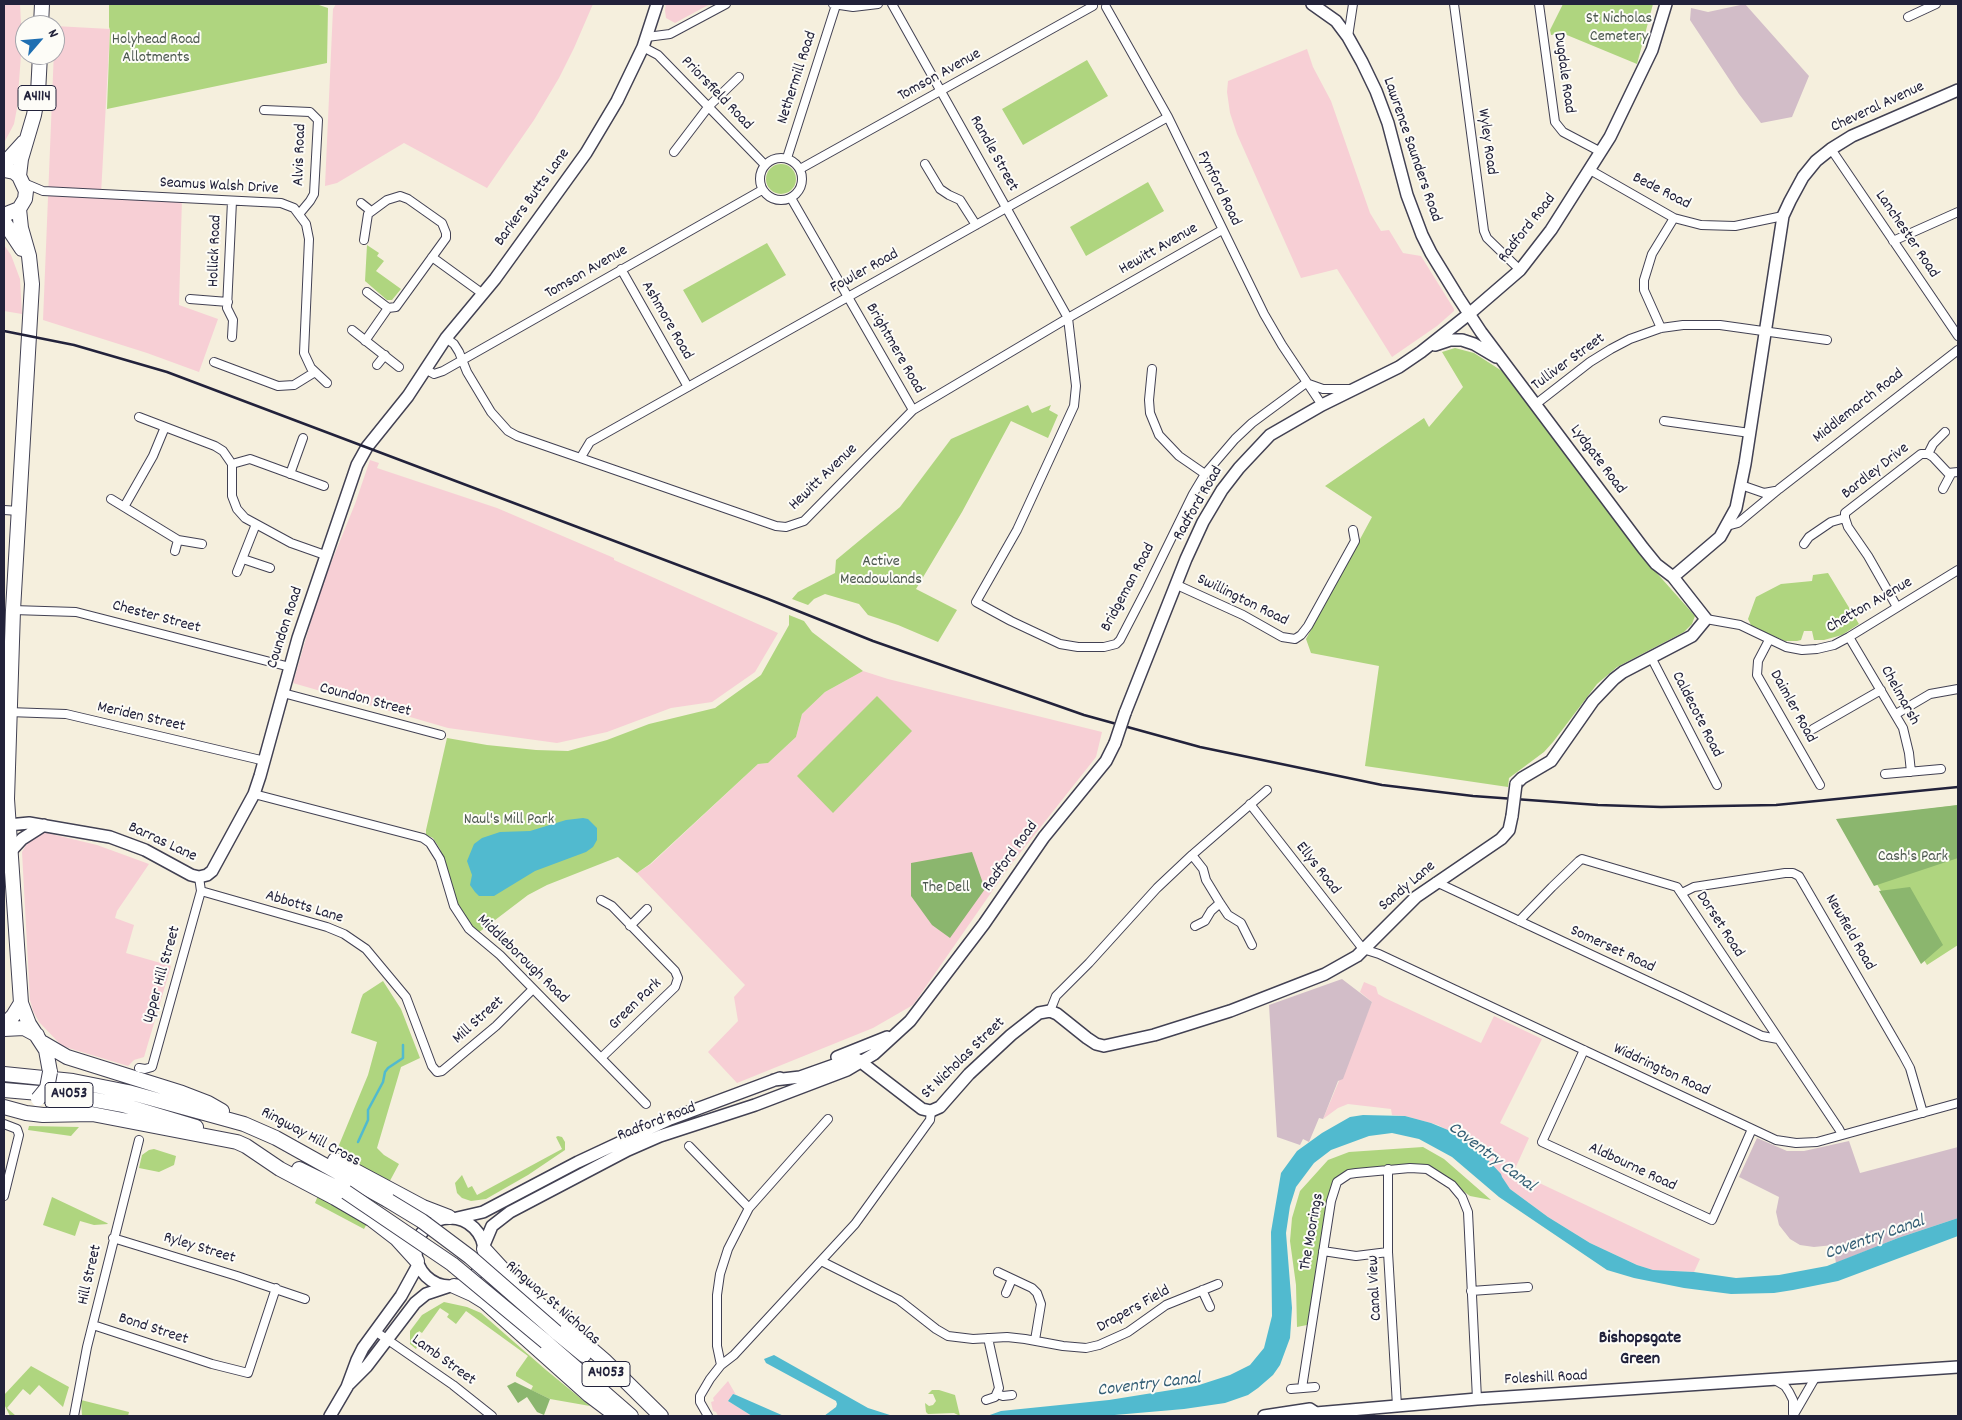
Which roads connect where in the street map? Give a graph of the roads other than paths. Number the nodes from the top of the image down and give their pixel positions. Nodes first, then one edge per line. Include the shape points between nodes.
1 (657, 4) edge
2 (726, 4) edge
3 (834, 4) edge
4 (878, 4) edge
5 (892, 4) edge
6 (1312, 4) edge
7 (1353, 4) edge
8 (1454, 4) edge
9 (1539, 4) edge
10 (1666, 4) edge
11 (1936, 4) edge
12 (1093, 6) dead end
13 (1923, 6) edge
14 (1106, 7) dead end
15 (1908, 16) dead end
16 (1348, 37) junction
17 (645, 42) junction
18 (39, 65) edge
19 (739, 77) dead end
20 (942, 90) junction
21 (1958, 90) edge
22 (709, 106) junction
23 (264, 110) dead end
24 (1168, 117) junction
25 (26, 140) junction
26 (1831, 148) junction
27 (674, 152) dead end
28 (1601, 152) junction
29 (787, 158) junction
30 (4, 164) edge
31 (925, 164) dead end
32 (765, 165) junction
33 (800, 169) junction
34 (4, 170) edge
35 (1590, 170) junction
36 (22, 180) junction
37 (762, 190) junction
38 (43, 191) junction
39 (792, 198) junction
40 (232, 201) junction
41 (361, 203) dead end
42 (22, 204) junction
43 (1007, 208) junction
44 (371, 212) junction
45 (1958, 212) edge
46 (300, 213) junction
47 (4, 215) edge
48 (1783, 216) junction
49 (1674, 218) junction
50 (4, 222) edge
51 (976, 225) junction
52 (1222, 230) junction
53 (364, 240) dead end
54 (1893, 241) junction
55 (432, 257) junction
56 (30, 265) junction
57 (621, 269) junction
58 (1520, 270) junction
59 (367, 292) dead end
60 (483, 294) junction
61 (848, 297) junction
62 (190, 299) dead end
63 (228, 302) junction
64 (388, 308) junction
65 (1469, 314) junction
66 (1068, 318) junction
67 (1661, 328) junction
68 (352, 330) dead end
69 (1765, 331) junction
70 (1958, 336) edge
71 (232, 337) dead end
72 (446, 338) junction
73 (1827, 340) dead end
74 (365, 341) junction
75 (1958, 350) edge
76 (1422, 352) junction
77 (385, 355) junction
78 (462, 360) junction
79 (214, 362) dead end
80 (377, 365) dead end
81 (1507, 366) junction
82 (400, 367) dead end
83 (425, 369) junction
84 (1152, 369) dead end
85 (315, 372) junction
86 (328, 382) dead end
87 (1306, 383) junction
88 (688, 386) junction
89 (1356, 389) junction
90 (408, 396) joint
91 (1536, 404) junction
92 (1322, 405) junction
93 (913, 410) junction
94 (139, 417) dead end
95 (1664, 421) dead end
96 (165, 427) junction
97 (1945, 432) dead end
98 (1750, 433) junction
99 (302, 438) dead end
100 (1928, 454) junction
101 (581, 457) junction
102 (232, 464) junction
103 (1955, 473) edge
104 (290, 474) junction
105 (1204, 474) junction
106 (1741, 485) junction
107 (324, 486) dead end
108 (1779, 489) junction
109 (1943, 489) dead end
110 (111, 499) dead end
111 (124, 506) junction
112 (4, 510) edge
113 (20, 511) junction
114 (1845, 518) junction
115 (256, 524) junction
116 (1728, 526) junction
117 (1353, 530) dead end
118 (178, 540) junction
119 (202, 544) dead end
120 (1804, 544) dead end
121 (175, 551) dead end
122 (325, 555) junction
123 (243, 559) junction
124 (270, 568) dead end
125 (1958, 570) edge
126 (237, 572) dead end
127 (1673, 577) junction
128 (1177, 585) junction
129 (1897, 607) junction
130 (13, 610) junction
131 (1706, 619) junction
132 (1849, 637) junction
133 (1769, 640) junction
134 (1651, 657) junction
135 (290, 667) junction
136 (1958, 689) edge
137 (1881, 690) junction
138 (283, 693) junction
139 (7, 712) edge
140 (1896, 714) junction
141 (1813, 729) dead end
142 (441, 735) dead end
143 (265, 761) junction
144 (1940, 769) dead end
145 (1911, 772) junction
146 (1885, 774) dead end
147 (1717, 785) dead end
148 (1820, 785) dead end
149 (1268, 790) dead end
150 (254, 794) junction
151 (1250, 804) junction
152 (6, 825) edge
153 (44, 825) junction
154 (11, 852) junction
155 (1192, 855) junction
156 (203, 876) junction
157 (1436, 882) junction
158 (201, 891) junction
159 (1682, 894) junction
160 (601, 900) dead end
161 (1220, 903) junction
162 (647, 910) dead end
163 (1519, 921) junction
164 (630, 926) junction
165 (1195, 926) dead end
166 (1252, 945) dead end
167 (1363, 950) junction
168 (533, 989) junction
169 (21, 1003) junction
170 (1050, 1011) junction
171 (4, 1025) edge
172 (4, 1029) edge
173 (897, 1031) junction
174 (1778, 1038) junction
175 (40, 1039) junction
176 (1584, 1050) junction
177 (601, 1058) junction
178 (862, 1062) junction
179 (139, 1068) dead end
180 (442, 1071) joint
181 (4, 1074) edge
182 (774, 1080) junction
183 (9, 1091) edge
184 (180, 1099) junction
185 (1958, 1103) edge
186 (646, 1104) dead end
187 (6, 1108) edge
188 (931, 1111) junction
189 (1923, 1113) junction
190 (828, 1119) dead end
191 (4, 1124) edge
192 (173, 1125) junction
193 (1752, 1130) junction
194 (1842, 1135) junction
195 (276, 1138) junction
196 (139, 1140) dead end
197 (242, 1144) junction
198 (689, 1146) dead end
199 (1388, 1169) junction
200 (4, 1196) edge
201 (749, 1208) junction
202 (453, 1218) junction
203 (114, 1238) junction
204 (484, 1247) junction
205 (1323, 1251) junction
206 (1388, 1252) junction
207 (470, 1258) joint
208 (821, 1261) junction
209 (417, 1263) junction
210 (452, 1264) joint
211 (998, 1272) dead end
212 (1012, 1279) junction
213 (1218, 1284) dead end
214 (452, 1286) junction
215 (1528, 1287) dead end
216 (276, 1288) junction
217 (1202, 1290) junction
218 (1471, 1290) junction
219 (1006, 1293) dead end
220 (305, 1299) dead end
221 (1210, 1307) dead end
222 (93, 1325) junction
223 (375, 1331) junction
224 (551, 1337) junction
225 (388, 1338) junction
226 (988, 1338) junction
227 (1035, 1340) junction
228 (721, 1365) junction
229 (1958, 1367) edge
230 (1815, 1378) junction
231 (1775, 1380) junction
232 (347, 1387) junction
233 (1315, 1387) dead end
234 (1302, 1388) junction
235 (1291, 1389) dead end
236 (997, 1394) junction
237 (1012, 1395) dead end
238 (1476, 1399) junction
239 (986, 1400) dead end
240 (1397, 1406) junction
241 (1315, 1415) edge
242 (74, 1416) edge
243 (330, 1416) edge
244 (492, 1416) edge
245 (617, 1416) edge
246 (631, 1416) edge
247 (656, 1416) edge
248 (662, 1416) edge
249 (708, 1416) edge
250 (1264, 1416) edge
251 (1793, 1416) edge

1 - 17 street, Barkers Butts Lane
2 - 17 street via 670,34
3 - 4 street via 853,7
3 - 29 street, Nethermill Road
5 - 20 street, Randle Street
6 - 16 street, Lawrence Saunders Road via 1336,20
7 - 16 street
8 - 58 street, Wyley Road via 1484,231 1487,238
9 - 28 street, Dugdale Road via 1555,122 1562,132
10 - 28 street, Radford Road via 1652,50
11 - 13 street
12 - 20 street, Tomson Avenue
13 - 15 street
14 - 24 street, Fynford Road
16 - 65 street, Lawrence Saunders Road via 1379,99 1422,235
17 - 22 street, Priorsfield Road
17 - 60 street, Barkers Butts Lane via 617,101 586,153
18 - 25 highway, A4114 via 38,93
19 - 22 street
20 - 33 street, Tomson Avenue
20 - 43 street, Randle Street
21 - 26 street, Cheveral Avenue
22 - 27 street
22 - 32 street, Priorsfield Road
23 - 46 street, Alvis Road via 310,112 318,120 314,194
24 - 43 street, Fowler Road
24 - 52 street, Fynford Road
25 - 30 highway
25 - 36 highway via 21,159
26 - 48 street, Cheveral Avenue via 1804,177
26 - 54 street, Lanchester Road
28 - 35 street, Radford Road
29 - 32 street via 776,158
29 - 33 street
31 - 51 street via 940,189 960,200
32 - 37 street via 760,178
33 - 39 street via 802,184
34 - 36 highway via 14,172
35 - 49 street, Bede Road
35 - 58 street, Radford Road
36 - 38 street
36 - 42 highway via 26,191
37 - 39 street via 775,200
37 - 57 street, Tomson Avenue
38 - 40 street, Seamus Walsh Drive
38 - 42 street
39 - 61 street, Brightmere Road
40 - 46 street, Seamus Walsh Drive via 288,204
40 - 63 street, Hollick Road
41 - 44 street
42 - 47 highway
42 - 56 highway via 21,228
43 - 51 street, Fowler Road
43 - 66 street, Randle Street
44 - 53 street via 366,218
44 - 55 street via 387,200 400,196 442,223 446,238
45 - 54 street
46 - 85 street via 309,239 303,344 306,361
48 - 49 street, Bede Road via 1735,226 1701,225
48 - 69 street, Cheveral Avenue
49 - 67 street via 1652,254 1644,280 1644,290
50 - 56 highway
51 - 61 street, Fowler Road
52 - 66 street, Hewitt Avenue
52 - 87 street, Fynford Road via 1264,314
54 - 70 street, Lanchester Road
55 - 60 street
55 - 64 street via 396,307
56 - 113 highway via 32,284
57 - 78 street, Tomson Avenue
57 - 88 street, Ashmore Road
58 - 65 street, Radford Road
59 - 64 street
60 - 72 street, Barkers Butts Lane
61 - 88 street, Fowler Road
61 - 93 street, Brightmere Road
62 - 63 street, Hollick Road
63 - 71 street, Hollick Road via 227,308 233,320
64 - 74 street
65 - 76 street, Radford Road
65 - 81 street, Lydgate Road
66 - 93 street, Hewitt Avenue
66 - 105 street, Bridgeman Road via 1076,386 1074,406 1017,530 976,602 1060,644 1078,647 1116,644
67 - 69 street, Tulliver Street via 1720,325
67 - 91 street, Tulliver Street via 1610,349
68 - 74 street
69 - 73 street
69 - 98 street, Cheveral Avenue
72 - 78 street, Hewitt Avenue via 454,344
72 - 83 street, Barkers Butts Lane
74 - 77 street
75 - 108 street, Middlemarch Road
76 - 81 street via 1450,340 1462,340 1489,352
76 - 89 street, Radford Road
77 - 80 street
77 - 82 street
78 - 83 street, Tomson Avenue via 434,374
78 - 101 street, Hewitt Avenue via 491,412 508,431
79 - 85 street via 278,386 294,385
81 - 91 street, Lydgate Road
83 - 90 street, Barkers Butts Lane
84 - 105 street via 1150,413 1159,435 1179,456
85 - 86 street
87 - 89 street via 1323,389
87 - 92 street, Fynford Road
87 - 105 street, Bridgeman Road via 1235,439
88 - 101 street, Fowler Road via 590,442
89 - 92 street, Radford Road
90 - 122 street, Coundon Road via 357,465
91 - 127 street, Lydgate Road via 1643,548
92 - 128 street, Radford Road via 1270,434 1239,468 1203,522
93 - 101 street, Hewitt Avenue via 804,521 786,527
94 - 96 street
95 - 98 street
96 - 102 street via 215,446
96 - 111 street via 153,456
97 - 100 street, Bardley Drive
98 - 106 street, Cheveral Avenue
99 - 104 street
100 - 103 street, Bardley Drive via 1945,471
100 - 114 street, Bardley Drive via 1921,454 1849,509
102 - 104 street via 250,459
102 - 115 street via 234,502 245,518
103 - 109 street, Bardley Drive
104 - 107 street
106 - 108 street via 1764,493
106 - 116 street, Cheveral Avenue
108 - 116 street, Middlemarch Road via 1738,523
110 - 111 street
111 - 118 street
112 - 113 street
113 - 130 highway
114 - 120 street, Bardley Drive via 1832,522
114 - 129 street, Bardley Drive
115 - 122 street
115 - 123 street
116 - 127 street, Middlemarch Road via 1720,537
117 - 128 street, Swillington Road via 1355,541 1308,626 1295,640 1282,637
118 - 119 street
118 - 121 street
122 - 135 street, Coundon Road
123 - 124 street
123 - 126 street
125 - 129 street, Chetton Avenue
127 - 131 street, Lydgate Road
128 - 173 street, Radford Road, bridge via 1106,761 1044,837 910,1021
129 - 132 street, Chetton Avenue
130 - 135 street, Chester Street via 76,612
130 - 139 highway
131 - 133 street, Chetton Avenue via 1740,625
131 - 134 street, Sandy Lane via 1692,636
132 - 133 street, Chetton Avenue via 1834,645 1802,650
132 - 137 street, Chelmarsh
133 - 148 street, Daimler Road via 1758,661 1757,674
134 - 147 street, Caldecote Road
134 - 157 street, Sandy Lane, bridge via 1614,679 1593,701 1551,761 1516,784 1509,830 1501,839
135 - 138 street, Coundon Road
136 - 140 street via 1930,694
137 - 140 street, Chelmarsh
137 - 141 street
138 - 142 street, Coundon Street
138 - 143 street, Coundon Road
139 - 143 street, Meriden Street via 66,714
139 - 152 highway
140 - 145 street, Chelmarsh via 1905,733
143 - 150 street, Coundon Road
144 - 145 street
145 - 146 street
149 - 151 street
150 - 156 street, Coundon Road via 216,865
150 - 168 street, Middleborough Road via 423,838 440,859 462,922
151 - 155 street
151 - 167 street, Ellys Road
152 - 153 street, Barras Lane
152 - 154 highway
153 - 154 street via 22,839
153 - 156 street, Barras Lane via 110,837 145,850 191,875
154 - 169 highway
155 - 161 street
155 - 170 street via 1156,888 1056,996
156 - 158 street, Upper Hill Street
157 - 163 street, Somerset Road
157 - 167 street, Sandy Lane via 1416,897
158 - 179 street, Upper Hill Street via 152,1067
158 - 180 street, Abbotts Lane via 327,927 366,949 406,997 435,1072
159 - 163 street, Dorset Road via 1677,887 1582,859
159 - 174 street, Dorset Road
159 - 189 street, Newfield Road via 1694,888 1785,873 1799,876 1910,1068
160 - 164 street, Green Park via 612,906
161 - 165 street via 1205,921
161 - 166 street via 1228,915 1241,923
162 - 164 street
163 - 174 street, Somerset Road via 1762,1036
164 - 177 street, Green Park via 675,971 678,981
167 - 170 street, Sandy Lane via 1325,974 1230,1012 1116,1044 1096,1044
167 - 176 street, Widdrington Road via 1388,958
168 - 177 street, Middleborough Road
168 - 180 street, Mill Street via 496,1026
169 - 171 highway
169 - 175 highway via 29,1024
170 - 188 street, St Nicholas Street via 1034,1016 1011,1035 969,1074 940,1107
172 - 175 highway via 24,1028
173 - 178 street, Radford Road
173 - 182 street, Radford Road via 855,1051
174 - 194 street, Dorset Road
175 - 184 highway via 57,1052
175 - 187 highway, bridge via 48,1056 47,1088 26,1107
176 - 193 street, Widdrington Road
176 - 193 street, Aldbourne Road via 1542,1142 1712,1220
177 - 186 street, Middleborough Road
178 - 182 street, Radford Road via 848,1060 800,1077
178 - 188 street via 922,1109
178 - 204 street, Radford Road via 755,1105 660,1136 628,1150 510,1212 492,1226
181 - 184 highway, A4053 via 73,1081
182 - 202 street, Radford Road via 670,1119 483,1212
183 - 192 highway, Ringway Hill Cross / A4053 via 74,1096 123,1105
184 - 195 highway, Ringway Hill Cross / A4053 via 208,1103
185 - 189 street, Widdrington Road
187 - 192 highway via 43,1115 92,1114
188 - 208 street, St Nicholas Street via 930,1120 855,1224
189 - 194 street, Widdrington Road
190 - 201 street
191 - 200 street via 16,1129 19,1135
192 - 197 highway, Ringway Hill Cross / A4053
193 - 194 street, Widdrington Road via 1787,1143 1817,1142
195 - 202 highway via 308,1146 428,1209
195 - 207 highway, Ringway Hill Cross / A4053, bridge via 389,1201
196 - 203 street, Hill Street
197 - 209 highway via 377,1224 397,1239
197 - 210 highway, Ringway Hill Cross / A4053, bridge via 346,1192
198 - 201 street
199 - 205 street, The Moorings via 1349,1174 1337,1182
199 - 206 street, Canal View
199 - 218 street, The Moorings via 1427,1169 1452,1185 1462,1197 1468,1212
201 - 228 street via 728,1248 720,1274 716,1346
202 - 204 street via 469,1223 477,1230
202 - 209 street via 433,1221 424,1229 417,1241
203 - 216 street, Ryley Street
203 - 222 street, Hill Street
204 - 214 street via 477,1273 469,1281
204 - 248 highway via 518,1286 605,1361
205 - 206 street via 1356,1256
205 - 234 street, The Moorings
206 - 240 street, Canal View
207 - 224 highway, Ringway St Nicholas / A4053, bridge
208 - 226 street, Drapers Field via 899,1300 948,1336
208 - 228 street, St Nicholas Street
209 - 214 street via 434,1282
209 - 223 street via 401,1296
210 - 224 highway, Ringway St Nicholas / A4053, bridge
211 - 212 street
212 - 219 street
212 - 227 street via 1032,1288 1039,1297 1041,1308
213 - 217 street, Drapers Field
214 - 225 street via 426,1294 418,1300
214 - 245 highway via 485,1302
215 - 218 street
216 - 220 street, Ryley Street
216 - 222 street, Bond Street via 248,1373
217 - 221 street
217 - 227 street, Drapers Field via 1166,1305 1137,1326 1099,1345 1086,1348
218 - 238 street, The Moorings
222 - 242 street, Hill Street
223 - 225 street, Lamb Street
223 - 232 street via 357,1360
224 - 246 highway, Ringway St Nicholas / A4053
224 - 247 highway, Ringway St Nicholas / A4053
225 - 232 street
225 - 244 street, Lamb Street
226 - 227 street, Drapers Field
226 - 236 street via 999,1388
228 - 249 street, St Nicholas Street via 700,1396
229 - 230 street, Foleshill Road
230 - 231 street, Foleshill Road
230 - 251 street
231 - 238 street, Foleshill Road
231 - 251 street via 1790,1392
232 - 243 street
233 - 234 street
234 - 235 street
236 - 237 street
236 - 239 street
238 - 240 street, Foleshill Road
240 - 241 street, Foleshill Road
241 - 250 street, Foleshill Road via 1310,1409

